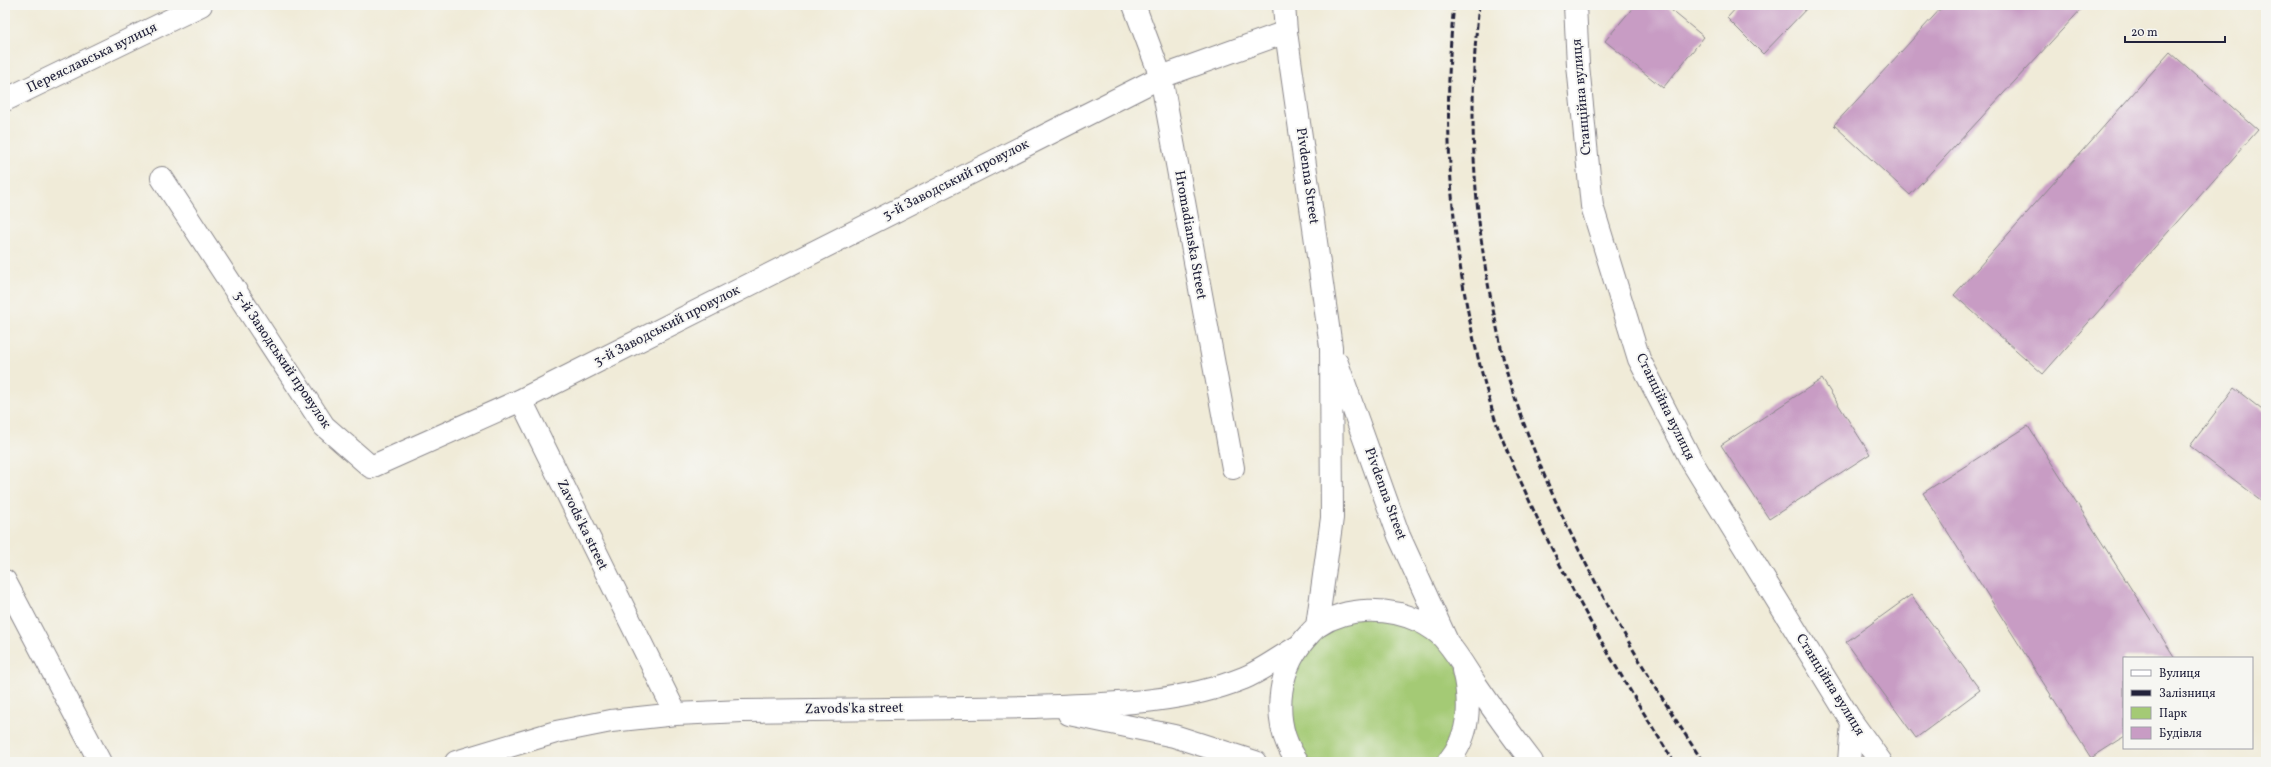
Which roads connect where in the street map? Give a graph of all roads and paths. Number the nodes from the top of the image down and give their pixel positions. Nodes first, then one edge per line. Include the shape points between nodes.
1 (201, 5) edge
2 (1134, 5) edge
3 (1284, 5) edge
4 (1575, 5) edge
5 (1286, 32) junction
6 (1161, 77) junction
7 (5, 100) edge
8 (162, 178) dead end
9 (1331, 346) junction
10 (520, 400) junction
11 (1233, 468) dead end
12 (5, 580) edge
13 (1317, 626) junction
14 (1446, 639) junction
15 (1299, 646) junction
16 (1461, 661) junction
17 (1033, 707) junction
18 (676, 714) junction
19 (1852, 722) junction
20 (100, 762) edge
21 (456, 762) edge
22 (1255, 762) edge
23 (1298, 762) edge
24 (1448, 762) edge
25 (1532, 762) edge
26 (1849, 762) edge
27 (1881, 762) edge

1 - 7 street, Переяславська вулиця
2 - 6 street, Hromadianska Street
3 - 5 street, Pivdenna Street
4 - 19 street, Станційна вулиця via 1578,65 1592,206 1639,360 1692,462
5 - 6 street, 3-й Заводський провулок
5 - 9 street, Pivdenna Street
6 - 10 street, 3-й Заводський провулок
6 - 11 street, Hromadianska Street
8 - 10 street, 3-й Заводський провулок via 324,426 371,467
9 - 13 street, Pivdenna Street via 1332,518
9 - 14 street, Pivdenna Street via 1399,536
10 - 18 street, Zavods'ka street
12 - 20 street
13 - 14 street via 1338,617 1366,610 1386,612 1420,622
13 - 15 street
14 - 16 street
15 - 17 street, Zavods'ka street via 1244,678 1194,694 1125,704
15 - 23 street via 1286,670 1279,703 1284,735
16 - 24 street via 1469,694 1467,725 1456,753
16 - 25 street via 1508,732
17 - 18 street, Zavods'ka street
17 - 22 street, Zavods'ka street via 1174,736
18 - 21 street, Zavods'ka street via 610,721 564,731
19 - 26 street
19 - 27 street, Станційна вулиця

